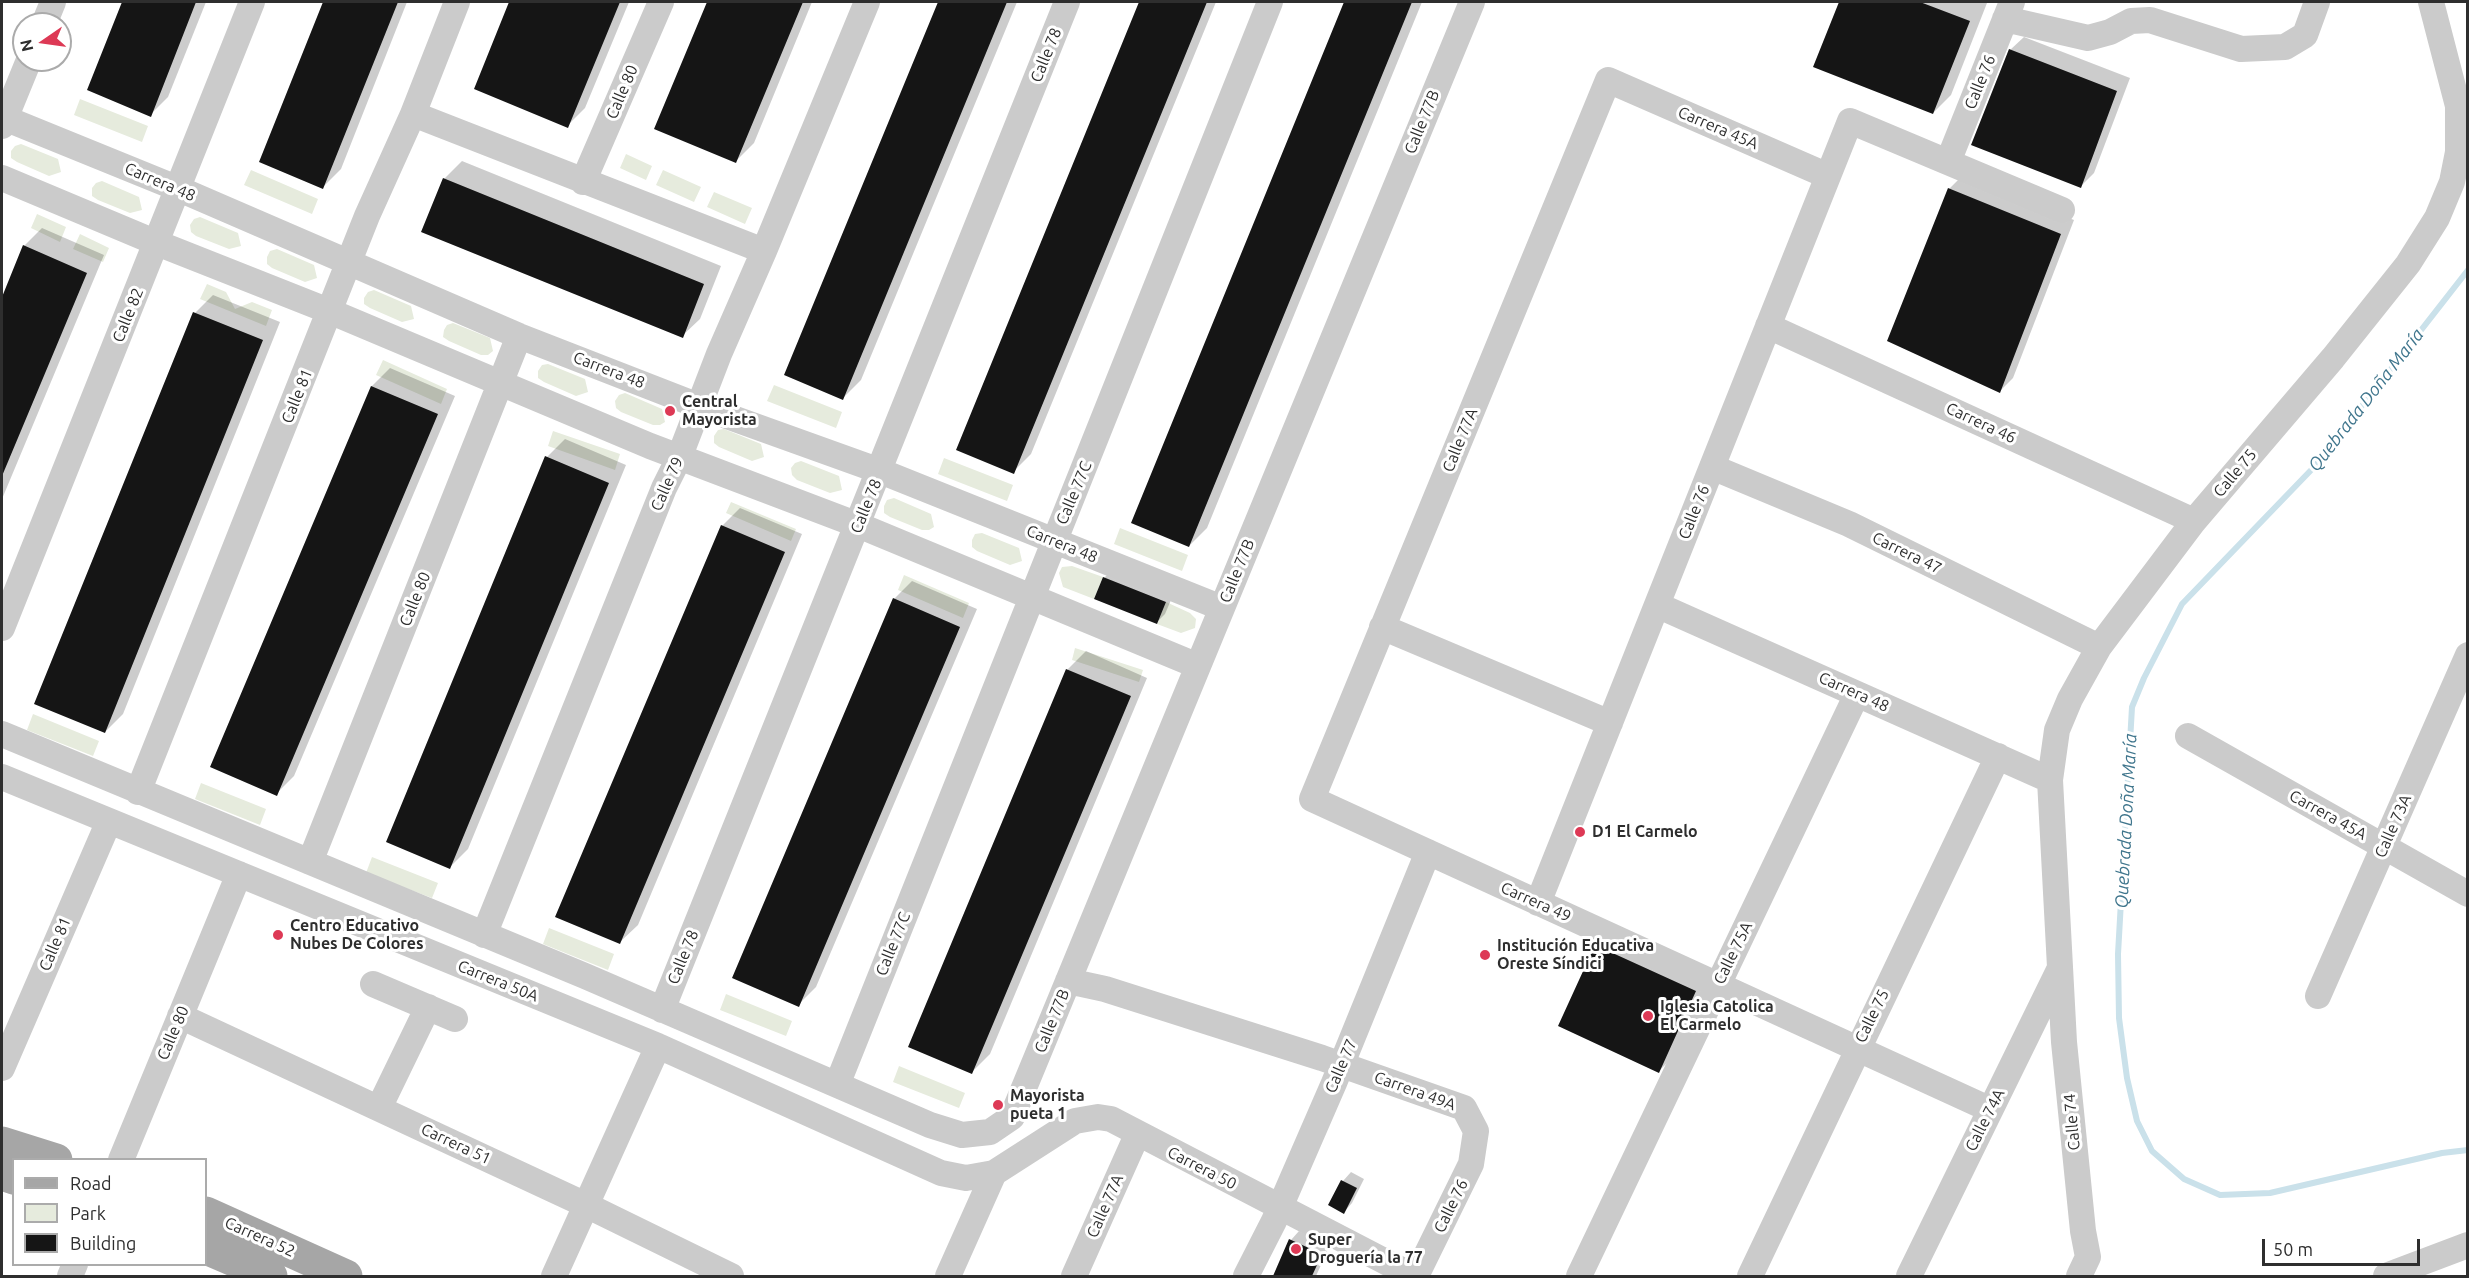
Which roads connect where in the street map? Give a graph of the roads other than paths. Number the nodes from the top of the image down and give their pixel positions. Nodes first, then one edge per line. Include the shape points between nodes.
1 (252, 2) edge
2 (457, 2) edge
3 (661, 2) edge
4 (867, 2) edge
5 (1067, 2) edge
6 (1270, 2) edge
7 (1472, 2) edge
8 (2318, 2) edge
9 (2431, 2) edge
10 (2008, 10) edge
11 (24, 72) edge
12 (1608, 80) joint
13 (413, 114) junction
14 (2, 120) edge
15 (1948, 162) junction
16 (1828, 176) junction
17 (2, 178) edge
18 (583, 182) junction
19 (179, 189) junction
20 (2062, 210) dead end
21 (157, 243) junction
22 (764, 251) junction
23 (348, 263) junction
24 (329, 311) junction
25 (1768, 326) junction
26 (519, 336) junction
27 (500, 384) junction
28 (699, 406) junction
29 (679, 458) junction
30 (1712, 467) junction
31 (880, 471) junction
32 (2194, 521) junction
33 (858, 525) junction
34 (1054, 541) junction
35 (1032, 597) junction
36 (1657, 605) junction
37 (1222, 608) junction
38 (1382, 627) junction
39 (2, 628) edge
40 (2099, 647) junction
41 (2468, 655) edge
42 (1198, 666) junction
43 (1857, 694) junction
44 (1610, 723) junction
45 (2, 734) edge
46 (2188, 736) dead end
47 (1998, 756) junction
48 (2, 777) edge
49 (2050, 780) junction
50 (138, 792) junction
51 (1312, 799) joint
52 (109, 821) junction
53 (2383, 847) junction
54 (1428, 852) junction
55 (310, 862) junction
56 (239, 874) junction
57 (2468, 894) edge
58 (1538, 903) junction
59 (484, 935) junction
60 (2062, 964) junction
61 (1068, 981) junction
62 (373, 984) dead end
63 (1718, 985) junction
64 (2318, 996) dead end
65 (428, 1007) junction
66 (662, 1010) junction
67 (180, 1016) junction
68 (455, 1019) dead end
69 (2064, 1042) junction
70 (658, 1046) junction
71 (2022, 1048) junction
72 (1857, 1049) junction
73 (1342, 1065) junction
74 (2, 1068) edge
75 (837, 1085) junction
76 (379, 1108) junction
77 (1989, 1109) junction
78 (1476, 1131) joint
79 (1137, 1135) junction
80 (2, 1143) edge
81 (50, 1158) edge
82 (122, 1158) edge
83 (994, 1173) junction
84 (586, 1205) junction
85 (1279, 1207) junction
86 (207, 1213) edge
87 (2468, 1245) edge
88 (207, 1248) edge
89 (2089, 1270) edge
90 (271, 1276) edge
91 (346, 1276) edge
92 (554, 1276) edge
93 (731, 1276) edge
94 (948, 1276) edge
95 (1074, 1276) edge
96 (1246, 1276) edge
97 (1415, 1276) edge
98 (1579, 1276) edge
99 (1750, 1276) edge
100 (1909, 1276) edge
101 (2386, 1276) edge

1 - 19 street, Calle 82
2 - 13 street, Calle 81
3 - 18 street, Calle 80
4 - 22 street, Calle 79
5 - 31 street, Calle 78
6 - 34 street, Calle 77C
7 - 37 street, Calle 77B
8 - 10 street via 2305,36 2284,47 2241,49 2150,20 2131,21 2088,38
9 - 32 street, Calle 75 via 2458,106 2458,152 2452,182 2437,218 2408,264 2333,358
10 - 15 street, Calle 76
11 - 14 street
12 - 16 street, Carrera 45A
12 - 38 street, Calle 77A
13 - 18 street
13 - 23 street, Calle 81
14 - 19 street, Carrera 48
15 - 16 street, Calle 76 via 1850,121
15 - 20 street
16 - 25 street, Calle 76
17 - 21 street
18 - 22 street
19 - 21 street, Calle 82
19 - 23 street, Carrera 48
21 - 24 street
21 - 39 street, Calle 82
22 - 28 street, Calle 79
23 - 24 street, Calle 81
23 - 26 street, Carrera 48
24 - 27 street
24 - 50 street, Calle 81
25 - 30 street, Calle 76
25 - 32 street, Carrera 46
26 - 27 street, Calle 80
26 - 28 street, Carrera 48
27 - 29 street
27 - 55 street, Calle 80
28 - 29 street, Calle 79
28 - 31 street, Carrera 48
29 - 33 street
29 - 59 street, Calle 79 via 659,498
30 - 36 street, Calle 76
30 - 40 street, Carrera 47 via 1849,524
31 - 33 street, Calle 78
31 - 34 street, Carrera 48
32 - 40 street, Calle 75
33 - 35 street
33 - 66 street, Calle 78
34 - 35 street, Calle 77C
34 - 37 street, Carrera 48
35 - 42 street
35 - 75 street, Calle 77C
36 - 43 street, Carrera 48
36 - 44 street, Calle 76
37 - 42 street, Calle 77B
38 - 44 street
38 - 51 street, Calle 77A
40 - 49 street, Calle 75 via 2057,730
41 - 53 street, Calle 73A
42 - 61 street, Calle 77B
43 - 47 street, Carrera 48
43 - 63 street, Calle 75A
44 - 58 street, Calle 76
45 - 50 street
46 - 53 street, Carrera 45A
47 - 49 street, Carrera 48
47 - 72 street, Calle 75
48 - 52 street, Carrera 50A
49 - 60 street, Calle 75
50 - 55 street
51 - 54 street, Carrera 49
52 - 56 street, Carrera 50A
52 - 74 street, Calle 81
53 - 57 street, Carrera 45A
53 - 64 street, Calle 73A
54 - 58 street, Carrera 49
54 - 73 street, Calle 77
55 - 59 street
56 - 67 street, Calle 80
56 - 70 street, Carrera 50A
58 - 63 street, Carrera 49
59 - 66 street
60 - 69 street, Calle 74
60 - 71 street, Calle 74A
61 - 73 street, Carrera 49A via 1105,989
61 - 75 street, Calle 77B via 1012,1117 990,1132 962,1135
62 - 65 street
63 - 72 street, Carrera 49
63 - 98 street, Calle 75A
65 - 68 street
65 - 76 street
66 - 75 street
67 - 76 street, Carrera 51
67 - 82 street, Calle 80
69 - 71 street via 2040,1037
69 - 89 street, Calle 74
70 - 83 street, Carrera 50A via 941,1173 966,1178
70 - 84 street
71 - 77 street, Calle 74A
72 - 77 street, Carrera 49
72 - 99 street, Calle 75
73 - 78 street, Carrera 49A via 1464,1108
73 - 85 street, Calle 77
76 - 84 street, Carrera 51
77 - 100 street, Calle 74A
78 - 97 street, Calle 76 via 1471,1164
79 - 83 street, Carrera 50 via 1111,1119 1075,1121
79 - 85 street, Carrera 50
79 - 95 street, Calle 77A
80 - 81 main road
83 - 94 street
84 - 92 street
84 - 93 street, Carrera 51
85 - 96 street, Calle 77
85 - 97 street, Carrera 50
86 - 91 main road, Carrera 52
87 - 101 street
88 - 90 main road, Carrera 52

